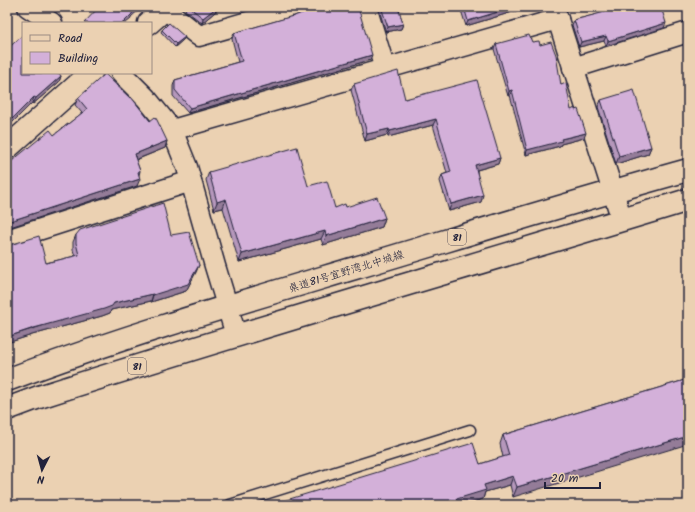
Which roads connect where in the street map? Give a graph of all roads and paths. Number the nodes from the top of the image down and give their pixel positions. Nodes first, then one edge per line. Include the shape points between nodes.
1 (28, 7) edge
2 (300, 7) edge
3 (366, 7) edge
4 (166, 8) edge
5 (556, 13) edge
6 (50, 22) edge
7 (150, 22) edge
8 (688, 32) edge
9 (573, 68) junction
10 (385, 69) junction
11 (90, 74) edge
12 (122, 74) edge
13 (172, 130) junction
14 (7, 148) edge
15 (688, 170) edge
16 (191, 181) junction
17 (612, 191) junction
18 (688, 200) edge
19 (622, 220) junction
20 (7, 240) edge
21 (227, 306) junction
22 (236, 336) junction
23 (9, 375) edge
24 (7, 409) edge
25 (470, 430) dead end
26 (230, 505) edge

1 - 6 street
2 - 4 street via 199,36
3 - 10 street
4 - 7 main road
5 - 9 street
5 - 10 street
8 - 9 street
9 - 17 street
10 - 13 street
11 - 14 main road
12 - 13 street
13 - 16 street
15 - 17 main road, 県道81号宜野湾北中城線 / 81
16 - 20 street
16 - 21 street
17 - 19 street
17 - 21 main road, 県道81号宜野湾北中城線 / 81
18 - 19 main road, 81
19 - 22 main road, 81
21 - 22 street
21 - 23 main road, 県道81号宜野湾北中城線 / 81
22 - 24 main road, 81
25 - 26 lane

